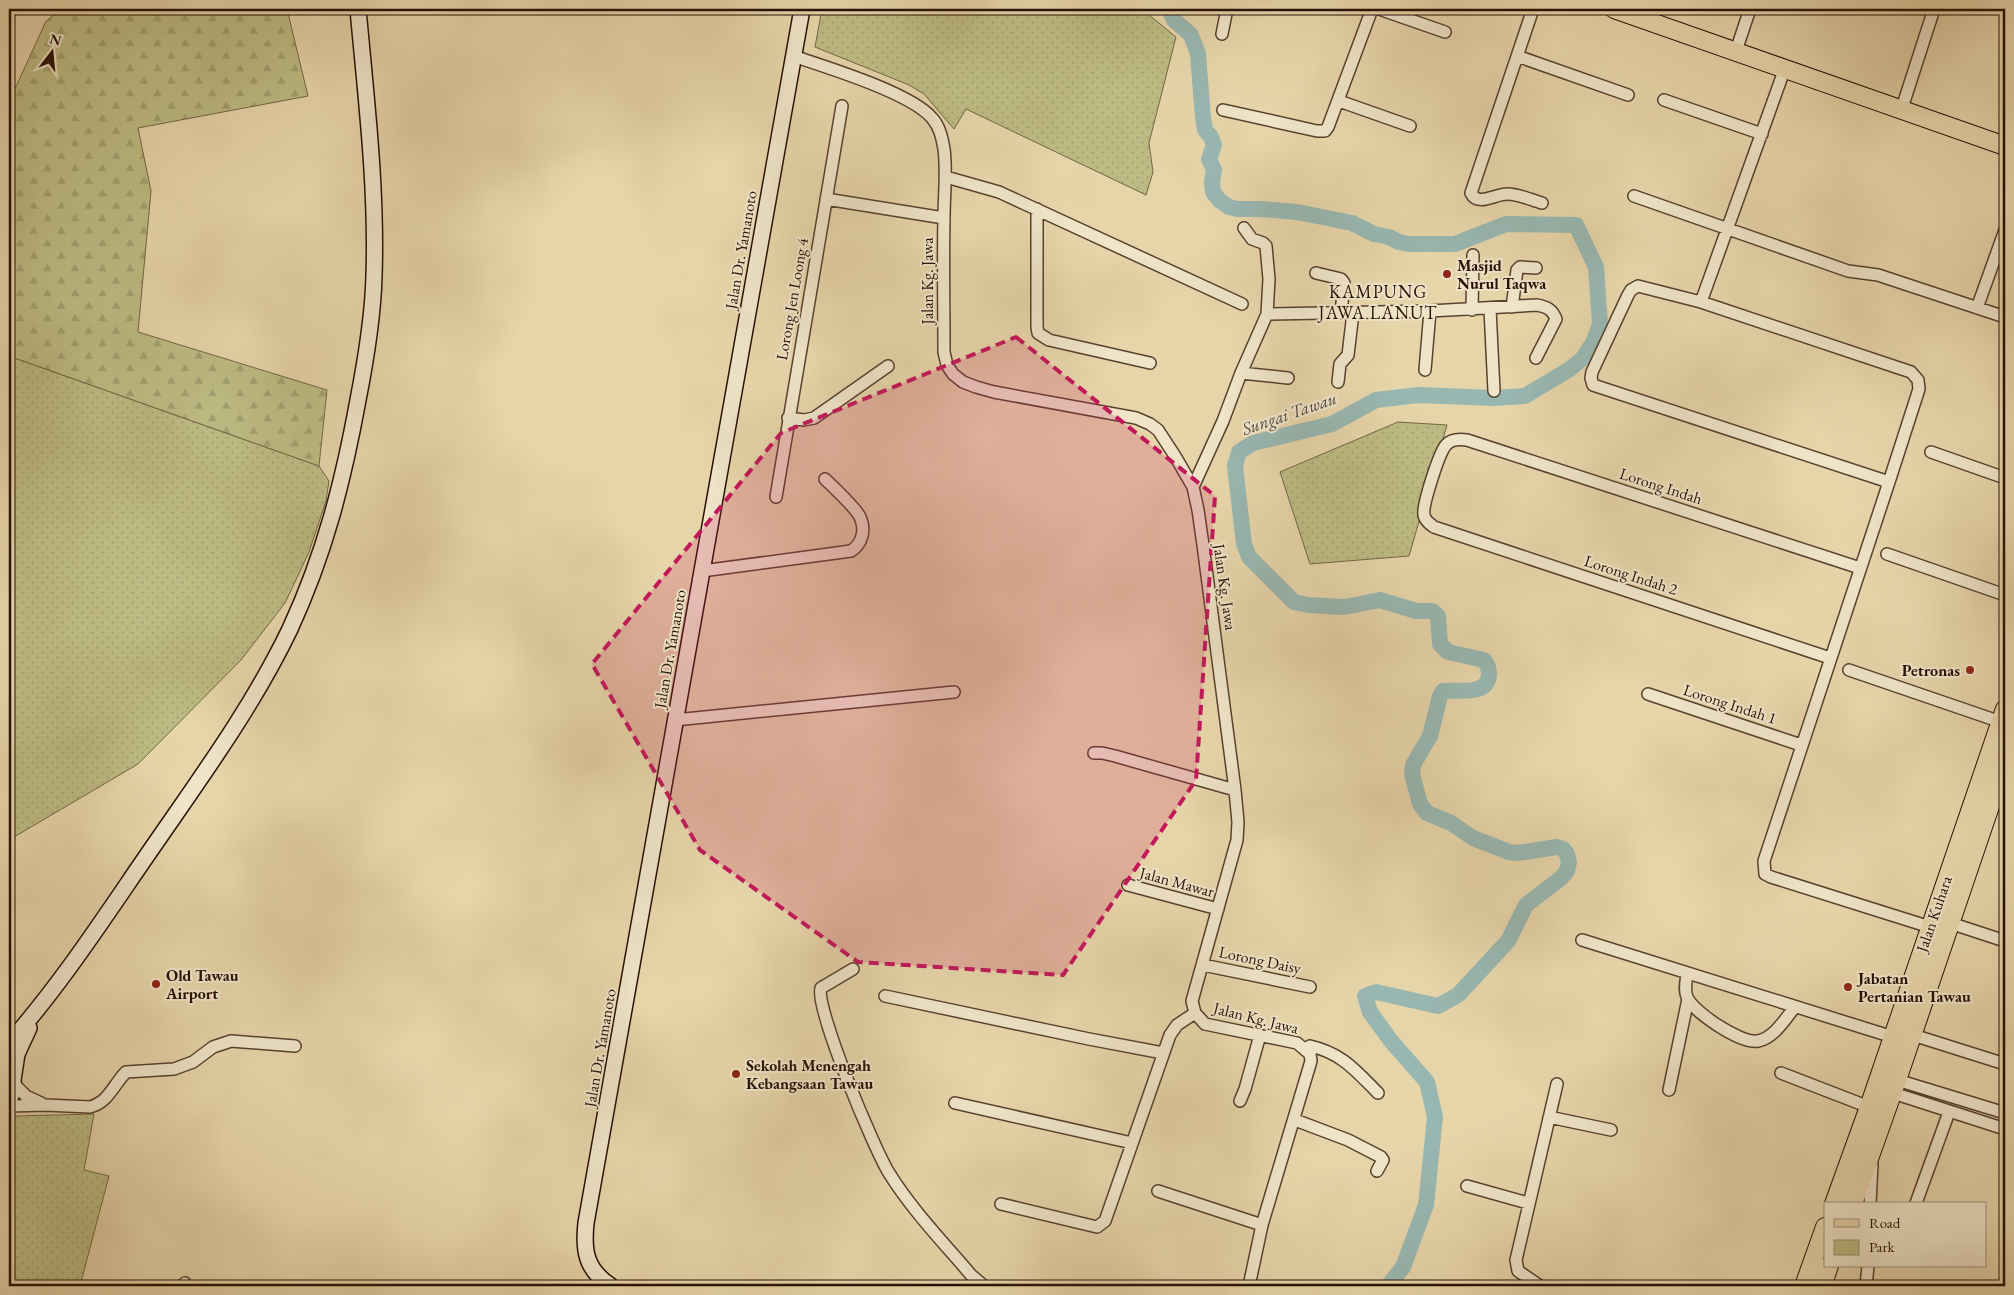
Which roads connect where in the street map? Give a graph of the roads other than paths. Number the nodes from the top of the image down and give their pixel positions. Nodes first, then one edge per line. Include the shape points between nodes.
1 (358, 9) edge
2 (802, 9) edge
3 (1227, 9) edge
4 (1372, 9) edge
5 (1379, 9) edge
6 (1533, 9) edge
7 (1614, 9) edge
8 (1750, 9) edge
9 (1934, 9) edge
10 (1445, 32) dead end
11 (1222, 34) dead end
12 (1736, 51) junction
13 (794, 56) junction
14 (1517, 56) junction
15 (1785, 68) junction
16 (1628, 95) dead end
17 (1664, 100) dead end
18 (1339, 101) junction
19 (842, 106) dead end
20 (1902, 108) junction
21 (1223, 110) dead end
22 (1410, 126) dead end
23 (1762, 134) junction
24 (2005, 146) edge
25 (946, 176) junction
26 (1634, 196) dead end
27 (826, 199) junction
28 (1542, 203) dead end
29 (1037, 209) junction
30 (944, 218) junction
31 (1244, 228) dead end
32 (1728, 229) junction
33 (2005, 230) edge
34 (1473, 255) dead end
35 (1536, 268) dead end
36 (1316, 273) dead end
37 (1701, 302) junction
38 (1242, 304) dead end
39 (1512, 307) junction
40 (1977, 308) junction
41 (1490, 309) junction
42 (1472, 310) junction
43 (1430, 311) junction
44 (1341, 313) junction
45 (1353, 313) junction
46 (1267, 314) junction
47 (2005, 317) edge
48 (1536, 358) dead end
49 (1150, 362) dead end
50 (888, 366) dead end
51 (1425, 370) dead end
52 (1241, 373) junction
53 (1288, 378) dead end
54 (1338, 382) dead end
55 (1494, 391) dead end
56 (788, 418) junction
57 (1931, 452) dead end
58 (2005, 478) edge
59 (825, 479) dead end
60 (1889, 482) junction
61 (1193, 487) junction
62 (776, 497) dead end
63 (1425, 519) joint
64 (1887, 554) dead end
65 (1860, 568) junction
66 (702, 571) junction
67 (2005, 594) edge
68 (1830, 658) junction
69 (1850, 670) dead end
70 (954, 692) dead end
71 (1648, 694) dead end
72 (2003, 715) edge
73 (676, 720) junction
74 (1801, 745) junction
75 (1094, 753) dead end
76 (2005, 762) edge
77 (1235, 790) junction
78 (1128, 885) dead end
79 (1218, 910) junction
80 (1950, 923) junction
81 (1930, 927) junction
82 (1582, 940) dead end
83 (2005, 941) edge
84 (1203, 965) junction
85 (853, 969) dead end
86 (1687, 974) junction
87 (1310, 987) dead end
88 (885, 996) dead end
89 (1688, 999) junction
90 (1795, 1007) junction
91 (36, 1013) junction
92 (1195, 1013) junction
93 (1260, 1035) junction
94 (1913, 1035) junction
95 (1893, 1037) junction
96 (9, 1043) edge
97 (295, 1046) dead end
98 (1306, 1049) junction
99 (1163, 1053) junction
100 (2005, 1064) edge
101 (1781, 1073) dead end
102 (12, 1078) edge
103 (1557, 1084) dead end
104 (1895, 1086) junction
105 (1669, 1090) dead end
106 (1378, 1093) dead end
107 (9, 1100) edge
108 (1240, 1101) dead end
109 (955, 1103) dead end
110 (45, 1105) junction
111 (9, 1106) edge
112 (1869, 1107) junction
113 (1949, 1112) junction
114 (2005, 1114) edge
115 (1549, 1117) junction
116 (1295, 1120) junction
117 (2005, 1129) edge
118 (1611, 1130) dead end
119 (1132, 1143) junction
120 (1873, 1147) junction
121 (1377, 1171) dead end
122 (1467, 1186) dead end
123 (1158, 1191) dead end
124 (1835, 1202) edge
125 (1854, 1202) edge
126 (1870, 1202) edge
127 (1916, 1202) edge
128 (1528, 1203) junction
129 (1001, 1204) dead end
130 (1262, 1225) junction
131 (1824, 1237) edge
132 (1824, 1248) edge
133 (1821, 1264) edge
134 (1868, 1268) edge
135 (611, 1286) edge
136 (984, 1286) edge
137 (1249, 1286) edge
138 (1540, 1286) edge
139 (1804, 1286) edge
140 (1822, 1286) edge
141 (1866, 1286) edge

1 - 91 street via 371,144 374,276 368,344 334,516 290,628 250,702
2 - 13 street, Jalan Dr. Yamanoto
3 - 11 street
4 - 18 street
5 - 10 street
6 - 14 street
7 - 12 main road
8 - 12 street
9 - 20 street
12 - 15 main road
13 - 25 street, Jalan Kg. Jawa via 878,87 924,110 938,126
13 - 66 street, Jalan Dr. Yamanoto
14 - 16 street
14 - 28 street via 1471,193 1478,200 1507,194
15 - 20 main road
15 - 23 street
17 - 23 street
18 - 21 street via 1325,131
18 - 22 street
19 - 27 street, Lorong Jen Loong 4
20 - 24 main road
23 - 32 street
25 - 29 street via 999,192
25 - 30 street, Jalan Kg. Jawa
26 - 32 street
27 - 30 street
27 - 56 street, Lorong Jen Loong 4
29 - 38 street
29 - 49 street via 1038,333 1049,340
30 - 61 street, Jalan Kg. Jawa via 944,352 953,374 963,382 994,392 1136,418 1150,424 1165,440
31 - 46 street via 1252,240 1266,246 1269,279
32 - 37 street
32 - 40 street via 1848,271 1878,275
33 - 40 street
34 - 42 street
35 - 39 street via 1520,267 1517,270
36 - 44 street via 1341,279 1344,283
37 - 60 street via 1911,372 1918,380 1919,389
37 - 60 street via 1643,286 1631,290 1592,372 1593,385
39 - 41 street
39 - 48 street via 1537,305 1554,313 1554,325
40 - 47 street
41 - 42 street
41 - 55 street
42 - 43 street
43 - 45 street
43 - 51 street
44 - 45 street
44 - 46 street
45 - 54 street via 1348,355 1340,364
46 - 52 street
50 - 56 street via 814,418
52 - 53 street
52 - 61 street via 1224,422
56 - 62 street, Lorong Jen Loong 4
57 - 58 street
59 - 66 street via 860,516 862,537 858,546 851,551
60 - 65 street
61 - 77 street, Jalan Kg. Jawa
63 - 65 street, Lorong Indah via 1424,508 1441,453 1451,441 1467,440
63 - 68 street, Lorong Indah 2 via 1434,527
64 - 67 street
65 - 68 street
66 - 73 street, Jalan Dr. Yamanoto
68 - 74 street
69 - 72 street
70 - 73 street
71 - 74 street, Lorong Indah 1
72 - 81 main road, Jalan Kuhara
73 - 135 street, Jalan Dr. Yamanoto via 586,1223 585,1252 589,1263
74 - 81 street via 1764,861 1765,874
75 - 77 street
76 - 80 main road, Jalan Kuhara
77 - 79 street, Jalan Kg. Jawa via 1237,840
78 - 79 street, Jalan Mawar
79 - 84 street, Jalan Kg. Jawa
80 - 83 street
80 - 94 main road, Jalan Kuhara
81 - 95 main road, Jalan Kuhara
82 - 86 street
84 - 87 street, Lorong Daisy
84 - 92 street, Jalan Kg. Jawa via 1192,1002
85 - 136 street via 821,988 819,997 835,1048 876,1150 901,1192
86 - 89 street via 1685,989
86 - 90 street
88 - 99 street
89 - 90 street via 1718,1027 1738,1037 1757,1041 1770,1036
89 - 105 street
90 - 95 street
91 - 96 street
91 - 102 street via 17,1054
92 - 93 street, Jalan Kg. Jawa via 1205,1024
92 - 99 street via 1177,1025
93 - 98 street, Jalan Kg. Jawa via 1297,1043
93 - 108 street
94 - 100 street
94 - 104 main road, Jalan Kuhara
95 - 112 main road, Jalan Kuhara
97 - 110 street via 231,1041 213,1047 193,1062 174,1069 130,1071 97,1105
98 - 106 street via 1310,1046 1343,1058
98 - 116 street, Jalan Kg. Jawa via 1311,1062
99 - 119 street
101 - 112 street
102 - 107 street via 13,1091
102 - 110 street via 32,1099
103 - 115 street
104 - 113 street
104 - 114 street
104 - 120 main road, Jalan Kuhara
109 - 119 street
110 - 111 street
112 - 124 main road, Jalan Kuhara
113 - 117 street
113 - 127 street
115 - 118 street
115 - 128 street
116 - 121 street via 1348,1140 1381,1158
116 - 130 street, Jalan Kg. Jawa
119 - 129 street via 1105,1221 1097,1227
120 - 125 main road, Jalan Kuhara
120 - 126 street
122 - 128 street
123 - 130 street
128 - 138 street via 1516,1266 1523,1276
130 - 137 street, Jalan Kg. Jawa
131 - 133 main road
132 - 133 street
133 - 139 main road
133 - 140 main road
134 - 141 street

